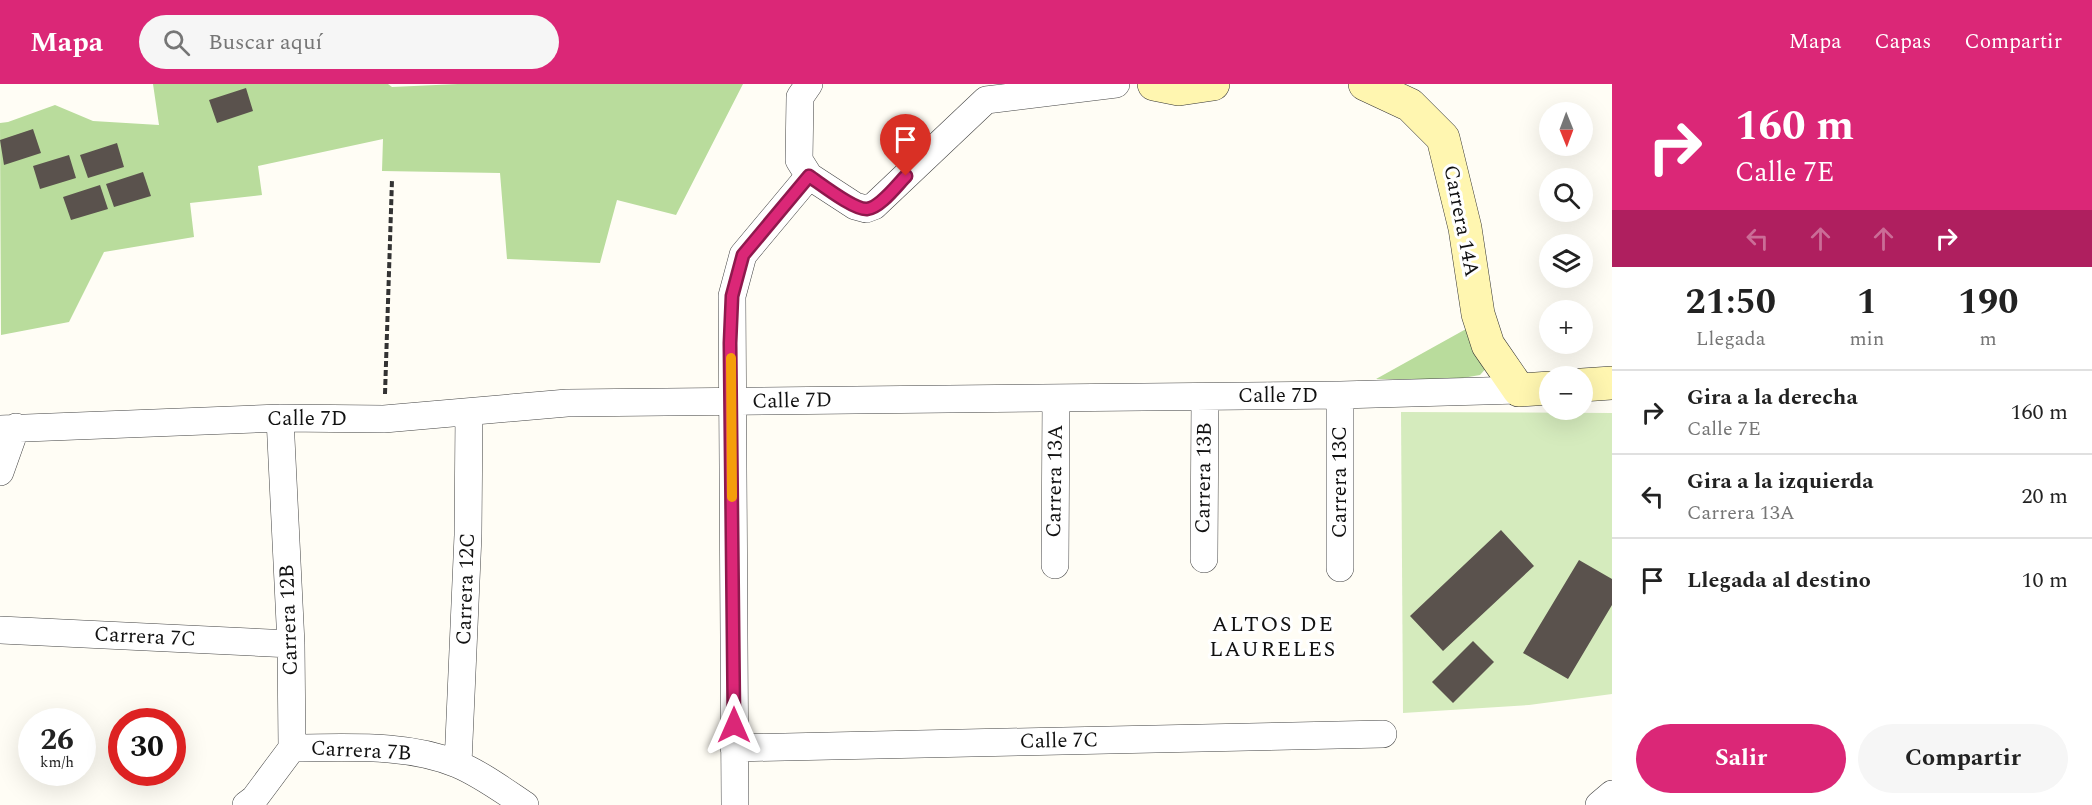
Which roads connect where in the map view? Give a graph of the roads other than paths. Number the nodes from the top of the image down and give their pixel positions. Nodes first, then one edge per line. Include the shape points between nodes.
1 (809, 84) edge
2 (1116, 84) edge
3 (1154, 84) edge
4 (1213, 84) edge
5 (1365, 84) edge
6 (809, 176) junction
7 (1612, 383) edge
8 (1593, 384) edge
9 (1534, 389) edge
10 (1340, 395) junction
11 (1205, 397) junction
12 (1056, 398) junction
13 (732, 402) junction
14 (469, 413) junction
15 (280, 418) junction
16 (8, 428) edge
17 (0, 472) edge
18 (1203, 559) dead end
19 (1054, 565) dead end
20 (1340, 568) dead end
21 (0, 630) edge
22 (291, 644) junction
23 (1383, 734) dead end
24 (292, 748) junction
25 (734, 748) junction
26 (458, 764) junction
27 (1612, 794) edge
28 (517, 803) edge
29 (246, 805) edge
30 (735, 805) edge
31 (1599, 805) edge

1 - 6 street via 800,97 799,160
2 - 6 street via 986,100 874,206 866,209
3 - 4 main road via 1179,89
5 - 9 main road, Carrera 14A via 1410,105 1443,138 1465,228 1478,314 1488,345
6 - 13 street via 743,255 732,296
7 - 8 main road
9 - 10 street, Calle 7D
10 - 11 street, Calle 7D
10 - 20 street, Carrera 13C
11 - 12 street, Calle 7D
11 - 18 street, Carrera 13B
12 - 13 street, Calle 7D
12 - 19 street, Carrera 13A
13 - 14 street, Calle 7D via 567,403
13 - 25 street
14 - 15 street, Calle 7D via 384,419
14 - 26 street, Carrera 12C
15 - 16 street, Calle 7D
15 - 22 street, Carrera 12B
16 - 17 street
21 - 22 street, Carrera 7C
22 - 24 street, Carrera 12B
23 - 25 street, Calle 7C
24 - 26 street, Carrera 7B via 414,752
24 - 29 street
25 - 30 street
26 - 28 street, Carrera 7B
27 - 31 street

